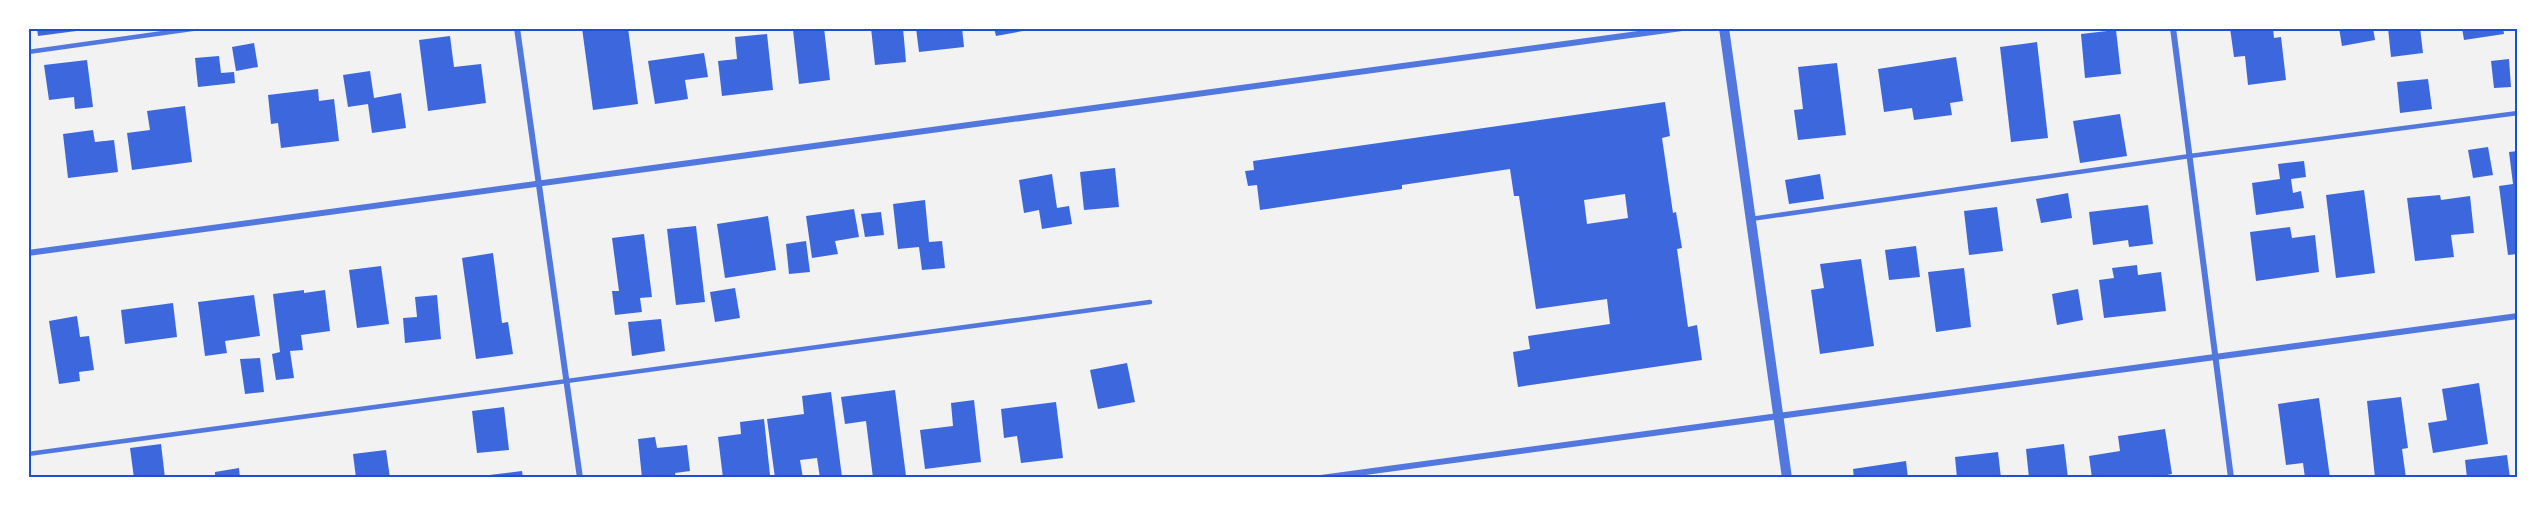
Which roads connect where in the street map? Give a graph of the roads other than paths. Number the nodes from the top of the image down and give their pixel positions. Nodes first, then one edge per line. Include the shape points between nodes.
1 (199, 28) edge
2 (517, 28) edge
3 (1682, 28) edge
4 (1724, 28) edge
5 (2173, 28) edge
6 (28, 52) edge
7 (2517, 113) edge
8 (2190, 156) junction
9 (538, 183) junction
10 (1751, 219) junction
11 (28, 253) edge
12 (1150, 302) dead end
13 (2517, 316) edge
14 (2215, 357) junction
15 (566, 381) junction
16 (1778, 416) junction
17 (28, 454) edge
18 (580, 477) edge
19 (1321, 477) edge
20 (1787, 477) edge
21 (2231, 477) edge

1 - 6 lane
2 - 9 street
3 - 9 street
4 - 10 street
5 - 8 street
7 - 8 lane
8 - 10 lane
8 - 14 street
9 - 11 street
9 - 15 street
10 - 16 street
12 - 15 lane
13 - 14 street
14 - 16 street
14 - 21 street
15 - 17 lane
15 - 18 street
16 - 19 street
16 - 20 street

